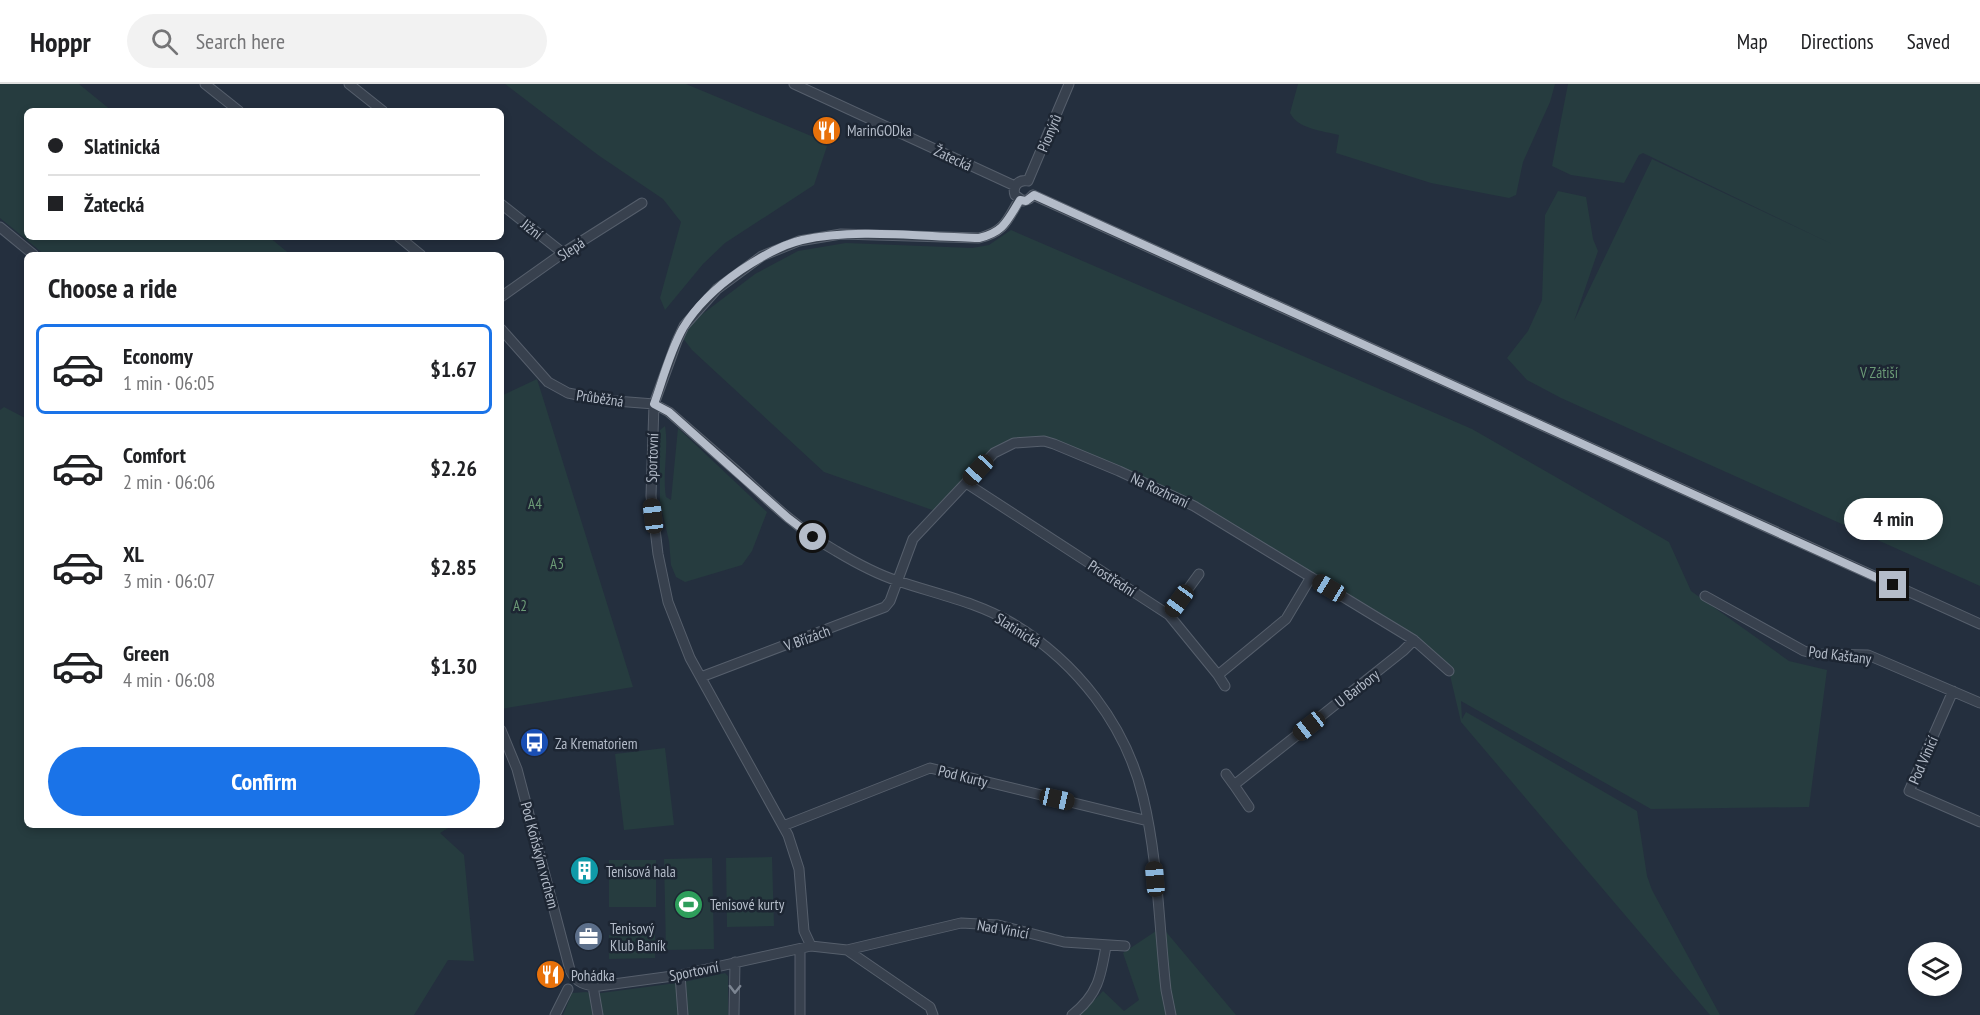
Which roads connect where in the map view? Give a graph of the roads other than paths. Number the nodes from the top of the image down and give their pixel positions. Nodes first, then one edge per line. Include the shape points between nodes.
1 (205, 84) edge
2 (349, 84) edge
3 (794, 84) edge
4 (1069, 84) edge
5 (235, 108) edge
6 (379, 108) edge
7 (1028, 181) junction
8 (1015, 186) junction
9 (1034, 195) junction
10 (1020, 200) junction
11 (642, 203) dead end
12 (504, 206) edge
13 (0, 227) edge
14 (403, 240) edge
15 (30, 252) edge
16 (417, 252) edge
17 (563, 253) junction
18 (504, 295) edge
19 (504, 332) edge
20 (654, 404) junction
21 (966, 483) junction
22 (1199, 574) dead end
23 (1311, 577) junction
24 (897, 581) junction
25 (1705, 596) dead end
26 (1169, 615) junction
27 (1980, 624) edge
28 (1414, 640) junction
29 (1449, 671) dead end
30 (1218, 675) junction
31 (701, 677) junction
32 (1225, 686) dead end
33 (1953, 691) junction
34 (1980, 703) edge
35 (504, 737) edge
36 (1226, 774) dead end
37 (1234, 785) junction
38 (1249, 807) dead end
39 (1148, 821) junction
40 (1980, 822) edge
41 (783, 825) junction
42 (811, 946) junction
43 (1106, 946) junction
44 (1125, 946) dead end
45 (800, 949) junction
46 (847, 950) junction
47 (735, 962) junction
48 (680, 975) junction
49 (577, 981) joint
50 (593, 986) junction
51 (568, 989) dead end
52 (555, 1015) edge
53 (598, 1015) edge
54 (683, 1015) edge
55 (734, 1015) edge
56 (800, 1015) edge
57 (933, 1015) edge
58 (1072, 1015) edge
59 (1171, 1015) edge

1 - 5 street
2 - 6 street
3 - 8 street, Žatecká
4 - 7 street, Pionýrů
7 - 8 street
7 - 9 street
8 - 10 street via 1015,195
9 - 10 street
9 - 27 street
10 - 20 street, Sportovní via 1003,228 993,235 979,238 841,234 800,241 762,256 717,289 684,326
11 - 17 street, Slepá
12 - 17 street, Jižní
13 - 15 street
14 - 16 street
17 - 18 street, Slepá
19 - 20 street, Průběžná via 548,382 568,393
20 - 24 street, Slatinická via 669,412 813,537
20 - 31 street, Sportovní via 651,496 658,554 668,602
21 - 23 street, Na Rozhraní via 994,453 1014,443 1044,441 1194,506
21 - 24 street, Na Rozhraní via 913,539
21 - 26 street, Prostřední
22 - 26 street
23 - 28 street, Na Rozhraní
23 - 30 street via 1286,619
24 - 31 street, V Břízách via 890,601 877,611
24 - 39 street, Slatinická via 944,594 1012,623 1063,662 1084,683 1117,732 1135,772
25 - 33 street, Pod Kaštany via 1804,651 1868,655
26 - 30 street, Prostřední
28 - 29 street, Na Rozhraní
28 - 37 street, U Barbory
30 - 32 street, Prostřední
31 - 41 street, Sportovní
33 - 34 street, Pod Kaštany
33 - 40 street, Pod Vinicí via 1909,791
35 - 49 street, Pod Koňským vrchem via 517,769 570,970
36 - 37 street
37 - 38 street
39 - 41 street, Pod Kurty via 930,768
39 - 59 street, Slatinická
41 - 42 street, Sportovní via 799,869 804,931
42 - 45 street, Sportovní
42 - 46 street, Sportovní
43 - 44 street, Nad Vinicí
43 - 46 street, Nad Vinicí via 1064,942 998,925 962,923
43 - 58 street via 1093,995
45 - 47 street, Sportovní
45 - 56 street
46 - 57 street, Sportovní via 930,1006
47 - 48 street, Sportovní
47 -> 55 street
48 - 50 street, Sportovní
48 - 54 street
49 - 50 street, Sportovní
50 - 53 street
51 - 52 street

